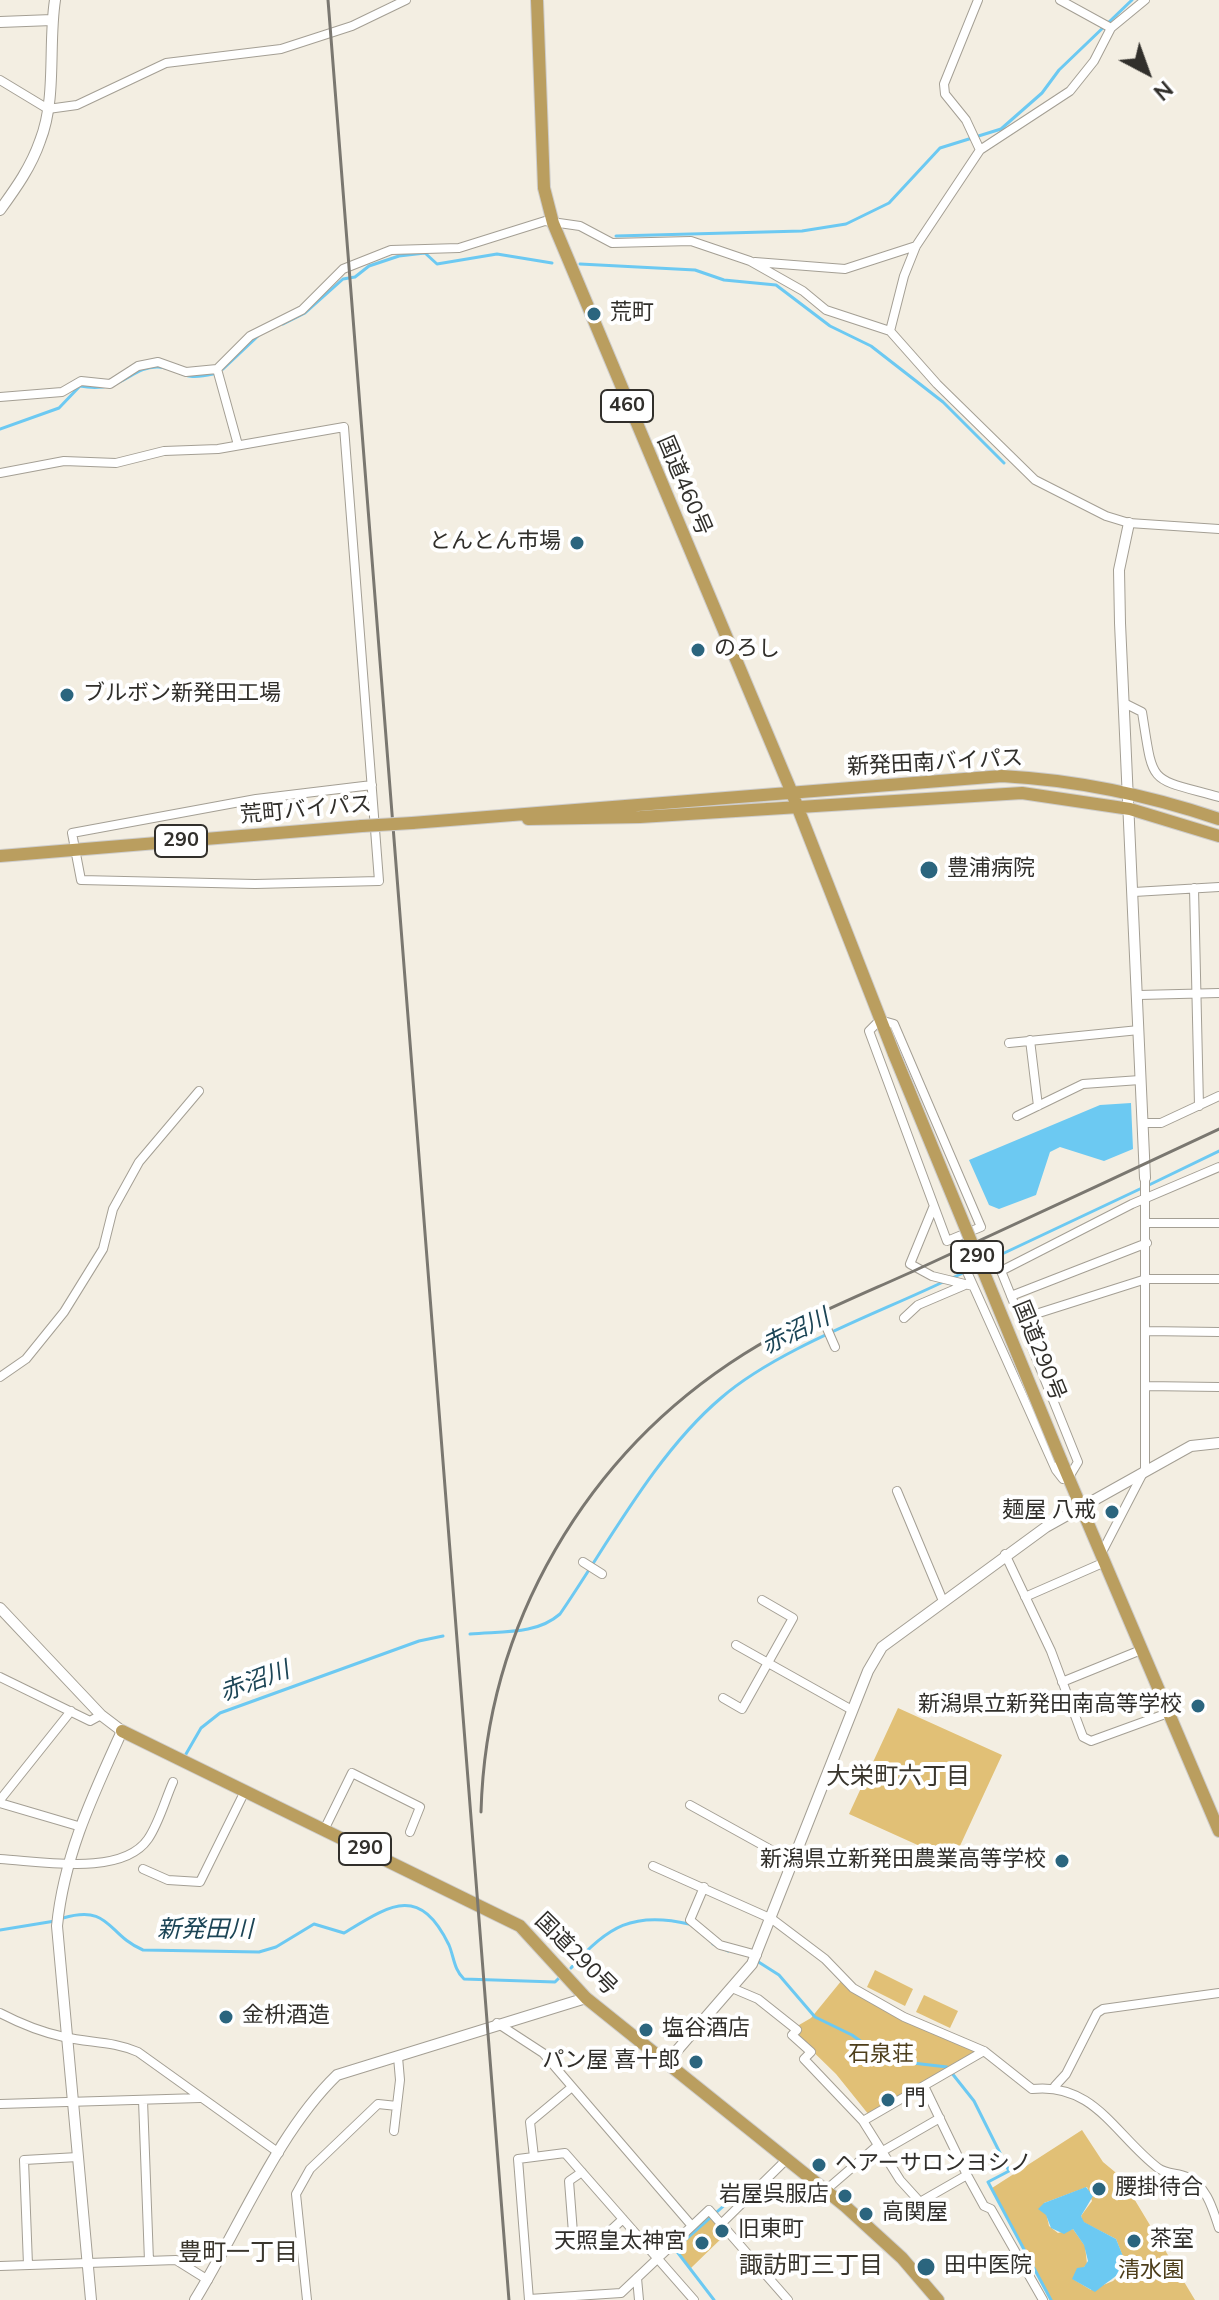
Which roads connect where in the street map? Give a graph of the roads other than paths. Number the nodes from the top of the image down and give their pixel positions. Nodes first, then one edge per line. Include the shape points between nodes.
1 (55, 0) edge
2 (406, 0) edge
3 (537, 0) edge
4 (978, 0) edge
5 (1060, 0) edge
6 (1145, 0) edge
7 (52, 20) junction
8 (0, 22) edge
9 (1111, 28) junction
10 (0, 80) edge
11 (48, 109) junction
12 (980, 150) junction
13 (0, 210) edge
14 (553, 223) junction
15 (916, 246) junction
16 (750, 261) junction
17 (890, 331) junction
18 (217, 369) junction
19 (0, 397) edge
20 (238, 445) junction
21 (0, 473) edge
22 (1129, 523) junction
23 (1219, 529) edge
24 (1124, 703) junction
25 (372, 785) junction
26 (792, 793) junction
27 (1129, 793) junction
28 (1219, 797) edge
29 (797, 807) junction
30 (1130, 809) junction
31 (472, 818) junction
32 (1219, 819) edge
33 (1219, 836) edge
34 (74, 849) junction
35 (0, 856) edge
36 (1219, 887) edge
37 (1194, 888) junction
38 (1134, 892) junction
39 (1197, 993) junction
40 (1219, 993) edge
41 (1139, 995) junction
42 (880, 1020) junction
43 (1139, 1030) junction
44 (1030, 1040) junction
45 (1009, 1043) dead end
46 (1140, 1080) junction
47 (199, 1091) dead end
48 (1219, 1096) edge
49 (1038, 1106) junction
50 (1199, 1106) junction
51 (1017, 1116) dead end
52 (1144, 1123) junction
53 (1219, 1167) edge
54 (1145, 1178) joint
55 (1147, 1200) junction
56 (933, 1208) junction
57 (1147, 1223) junction
58 (1219, 1223) edge
59 (1147, 1243) junction
60 (1001, 1271) junction
61 (1146, 1279) junction
62 (1219, 1279) edge
63 (969, 1285) junction
64 (1011, 1296) junction
65 (904, 1318) dead end
66 (1020, 1319) junction
67 (825, 1324) dead end
68 (1146, 1331) junction
69 (1219, 1332) edge
70 (835, 1347) dead end
71 (0, 1377) edge
72 (1145, 1386) junction
73 (1219, 1387) edge
74 (1219, 1443) edge
75 (1145, 1469) junction
76 (1069, 1477) junction
77 (897, 1491) dead end
78 (1081, 1507) junction
79 (1005, 1554) junction
80 (1103, 1558) junction
81 (583, 1562) dead end
82 (602, 1574) dead end
83 (1025, 1597) junction
84 (762, 1600) dead end
85 (943, 1601) junction
86 (0, 1608) edge
87 (736, 1645) dead end
88 (1141, 1650) junction
89 (769, 1665) junction
90 (0, 1677) edge
91 (1062, 1682) junction
92 (723, 1698) dead end
93 (852, 1710) junction
94 (71, 1711) junction
95 (1168, 1713) junction
96 (101, 1715) junction
97 (122, 1731) junction
98 (173, 1782) dead end
99 (245, 1791) junction
100 (0, 1801) edge
101 (690, 1805) dead end
102 (78, 1826) junction
103 (324, 1830) junction
104 (1219, 1831) edge
105 (410, 1832) dead end
106 (0, 1859) edge
107 (68, 1862) junction
108 (793, 1862) junction
109 (653, 1866) dead end
110 (143, 1869) dead end
111 (704, 1887) junction
112 (772, 1919) junction
113 (754, 1959) junction
114 (732, 1988) junction
115 (1219, 1993) edge
116 (586, 1998) junction
117 (0, 2013) edge
118 (497, 2023) junction
119 (66, 2038) junction
120 (984, 2051) junction
121 (398, 2057) junction
122 (667, 2062) junction
123 (924, 2086) junction
124 (1055, 2086) junction
125 (572, 2087) junction
126 (201, 2098) junction
127 (143, 2100) junction
128 (73, 2102) junction
129 (0, 2104) edge
130 (397, 2106) junction
131 (940, 2118) junction
132 (863, 2121) junction
133 (394, 2131) dead end
134 (879, 2149) junction
135 (279, 2153) junction
136 (78, 2157) junction
137 (534, 2157) junction
138 (787, 2159) junction
139 (582, 2172) junction
140 (967, 2175) junction
141 (826, 2190) junction
142 (1217, 2215) edge
143 (623, 2219) junction
144 (721, 2224) junction
145 (692, 2226) junction
146 (1219, 2228) edge
147 (658, 2258) junction
148 (149, 2261) junction
149 (87, 2263) junction
150 (28, 2265) junction
151 (0, 2266) edge
152 (637, 2278) junction
153 (208, 2280) junction
154 (596, 2297) edge
155 (91, 2300) edge
156 (195, 2300) edge
157 (307, 2300) edge
158 (529, 2300) edge
159 (639, 2300) edge
160 (694, 2300) edge
161 (788, 2300) edge
162 (938, 2300) edge
163 (1043, 2300) edge

1 - 7 street
2 - 11 street via 309,41 166,63 77,105
3 - 14 highway, 国道460号 / 460 via 544,188
4 - 12 street via 944,84
5 - 9 street
6 - 9 street
7 - 8 street
7 - 11 street
9 - 12 street via 1070,91
10 - 11 street
11 - 13 street via 42,139 26,173
12 - 15 street
14 - 16 street via 580,226 612,243 691,241
14 - 18 street via 525,226 459,248 391,250 343,269 302,310 250,336
14 - 26 highway, 国道460号 / 460
15 - 16 street via 845,269
15 - 17 street
16 - 17 street via 826,310
17 - 22 street via 1035,480
18 - 19 street via 186,372 158,362 138,366 110,384 81,381 62,392
18 - 20 street
20 - 21 street via 164,451 116,463 64,461
20 - 25 street via 344,427
22 - 23 street
22 - 24 street via 1119,570
24 - 27 street
24 - 28 street via 1142,712 1152,771 1162,782
25 - 34 street via 256,799 72,833
25 - 34 street via 379,881 81,880
26 - 27 highway, 新発田南バイパス via 1002,776
26 - 29 highway, 国道290号 / 290
26 - 31 highway, 荒町バイパス / 290
27 - 30 street
27 - 32 highway, 新発田南バイパス
29 - 30 highway, 新発田南バイパス via 997,792
29 - 31 highway, 荒町バイパス / 290 via 640,817
29 - 42 highway, 国道290号 / 290
30 - 33 highway, 新発田南バイパス
30 - 38 street
31 - 34 highway, 荒町バイパス / 290, bridge
34 - 35 highway, 荒町バイパス / 290
36 - 37 street
37 - 38 street
37 - 39 street
38 - 41 street
39 - 40 street
39 - 41 street
39 - 50 street
41 - 43 street
42 - 56 street via 869,1031
42 - 56 street via 894,1024 981,1227 947,1241
42 - 76 highway, 国道290号 / 290, bridge
43 - 44 street
43 - 46 street
44 - 45 street
44 - 49 street
46 - 49 street via 1083,1084
46 - 52 street
47 - 71 street via 139,1162 113,1209 103,1249 64,1312 26,1359
48 - 50 street
49 - 51 street
50 - 52 street via 1161,1123
52 - 54 street
53 - 55 street
54 - 55 street
55 - 57 street
55 - 60 street
56 - 63 street via 910,1264
57 - 58 street
57 - 59 street
59 - 61 street
59 - 64 street
60 - 63 street via 993,1251 976,1256 963,1263
60 - 64 street
61 - 62 street
61 - 66 street
61 - 68 street
63 - 65 street via 918,1305
63 - 76 street via 1056,1470 1063,1479
64 - 66 street
66 - 76 street via 1078,1462
67 - 70 street
68 - 69 street
68 - 72 street
72 - 73 street
72 - 75 street
74 - 75 street via 1191,1446
75 - 78 street
75 - 80 street
76 - 78 highway, 国道290号 / 290
77 - 85 street
78 - 79 street
78 - 80 highway, 国道290号 / 290
79 - 83 street
79 - 85 street
80 - 83 street
80 - 88 highway, 国道290号 / 290
81 - 82 street
83 - 91 street
84 - 89 street via 793,1618
85 - 93 street via 882,1647
86 - 96 street
87 - 89 street
88 - 91 street
88 - 95 highway, 国道290号 / 290
89 - 92 street via 742,1709
89 - 93 street
90 - 94 street
91 - 95 street via 1083,1737 1091,1741
93 - 108 street
94 - 96 street via 90,1721
94 - 100 street
95 - 104 highway, 国道290号 / 290
96 - 97 street
97 - 99 highway, 国道290号 / 290
97 - 102 street
98 - 107 street via 147,1840 135,1852 114,1863
99 - 103 highway, 国道290号 / 290
99 - 110 street via 200,1882 168,1880
100 - 102 street
101 - 108 street
102 - 107 street
103 - 105 street via 352,1773 420,1807
103 - 116 highway, 国道290号 / 290 via 520,1926
106 - 107 street
107 - 119 street via 57,1926
108 - 112 street
109 - 111 street
111 - 112 street
111 - 113 street via 690,1920 720,1945
112 - 113 street
112 - 120 street via 853,1988 904,2017
113 - 114 street
114 - 122 street
114 - 132 street via 758,1999 797,2030 792,2035 811,2052 804,2059
115 - 124 street via 1103,2009
116 - 118 street
116 - 122 highway, 国道290号 / 290
117 - 119 street via 27,2028
118 - 121 street
118 - 125 street via 543,2053
119 - 126 street via 127,2047
119 - 128 street
120 - 123 street
120 - 124 street via 1032,2089
121 - 130 street
121 - 135 street via 337,2075
122 - 138 highway, 国道290号 / 290
123 - 131 street
123 - 132 street
124 - 142 street via 1093,2105 1160,2170 1189,2178 1208,2196
125 - 137 street via 530,2122
125 - 145 street
126 - 127 street
126 - 135 street
127 - 128 street
127 - 148 street
128 - 129 street
128 - 136 street
130 - 133 street
130 - 157 street via 378,2104 310,2169 296,2194
131 - 134 street
131 - 140 street
132 - 134 street
134 - 140 street via 920,2202
134 - 141 street
135 - 153 street
136 - 149 street
136 - 150 street via 24,2160
137 - 139 street via 565,2153
137 - 158 street via 518,2159
138 - 141 highway, 国道290号 / 290
138 - 144 street
139 - 143 street
139 - 143 street via 569,2181 574,2246 598,2242
140 - 163 street
141 - 162 highway, 国道290号 / 290 via 902,2258
142 - 146 street
143 - 147 street
144 - 145 street via 709,2210
144 - 161 street
145 - 147 street
147 - 152 street
147 - 160 street
148 - 149 street
148 - 153 street via 176,2260
149 - 150 street
149 - 155 street
150 - 151 street
152 - 154 street via 621,2293
152 - 159 street
153 - 156 street
154 - 158 street

